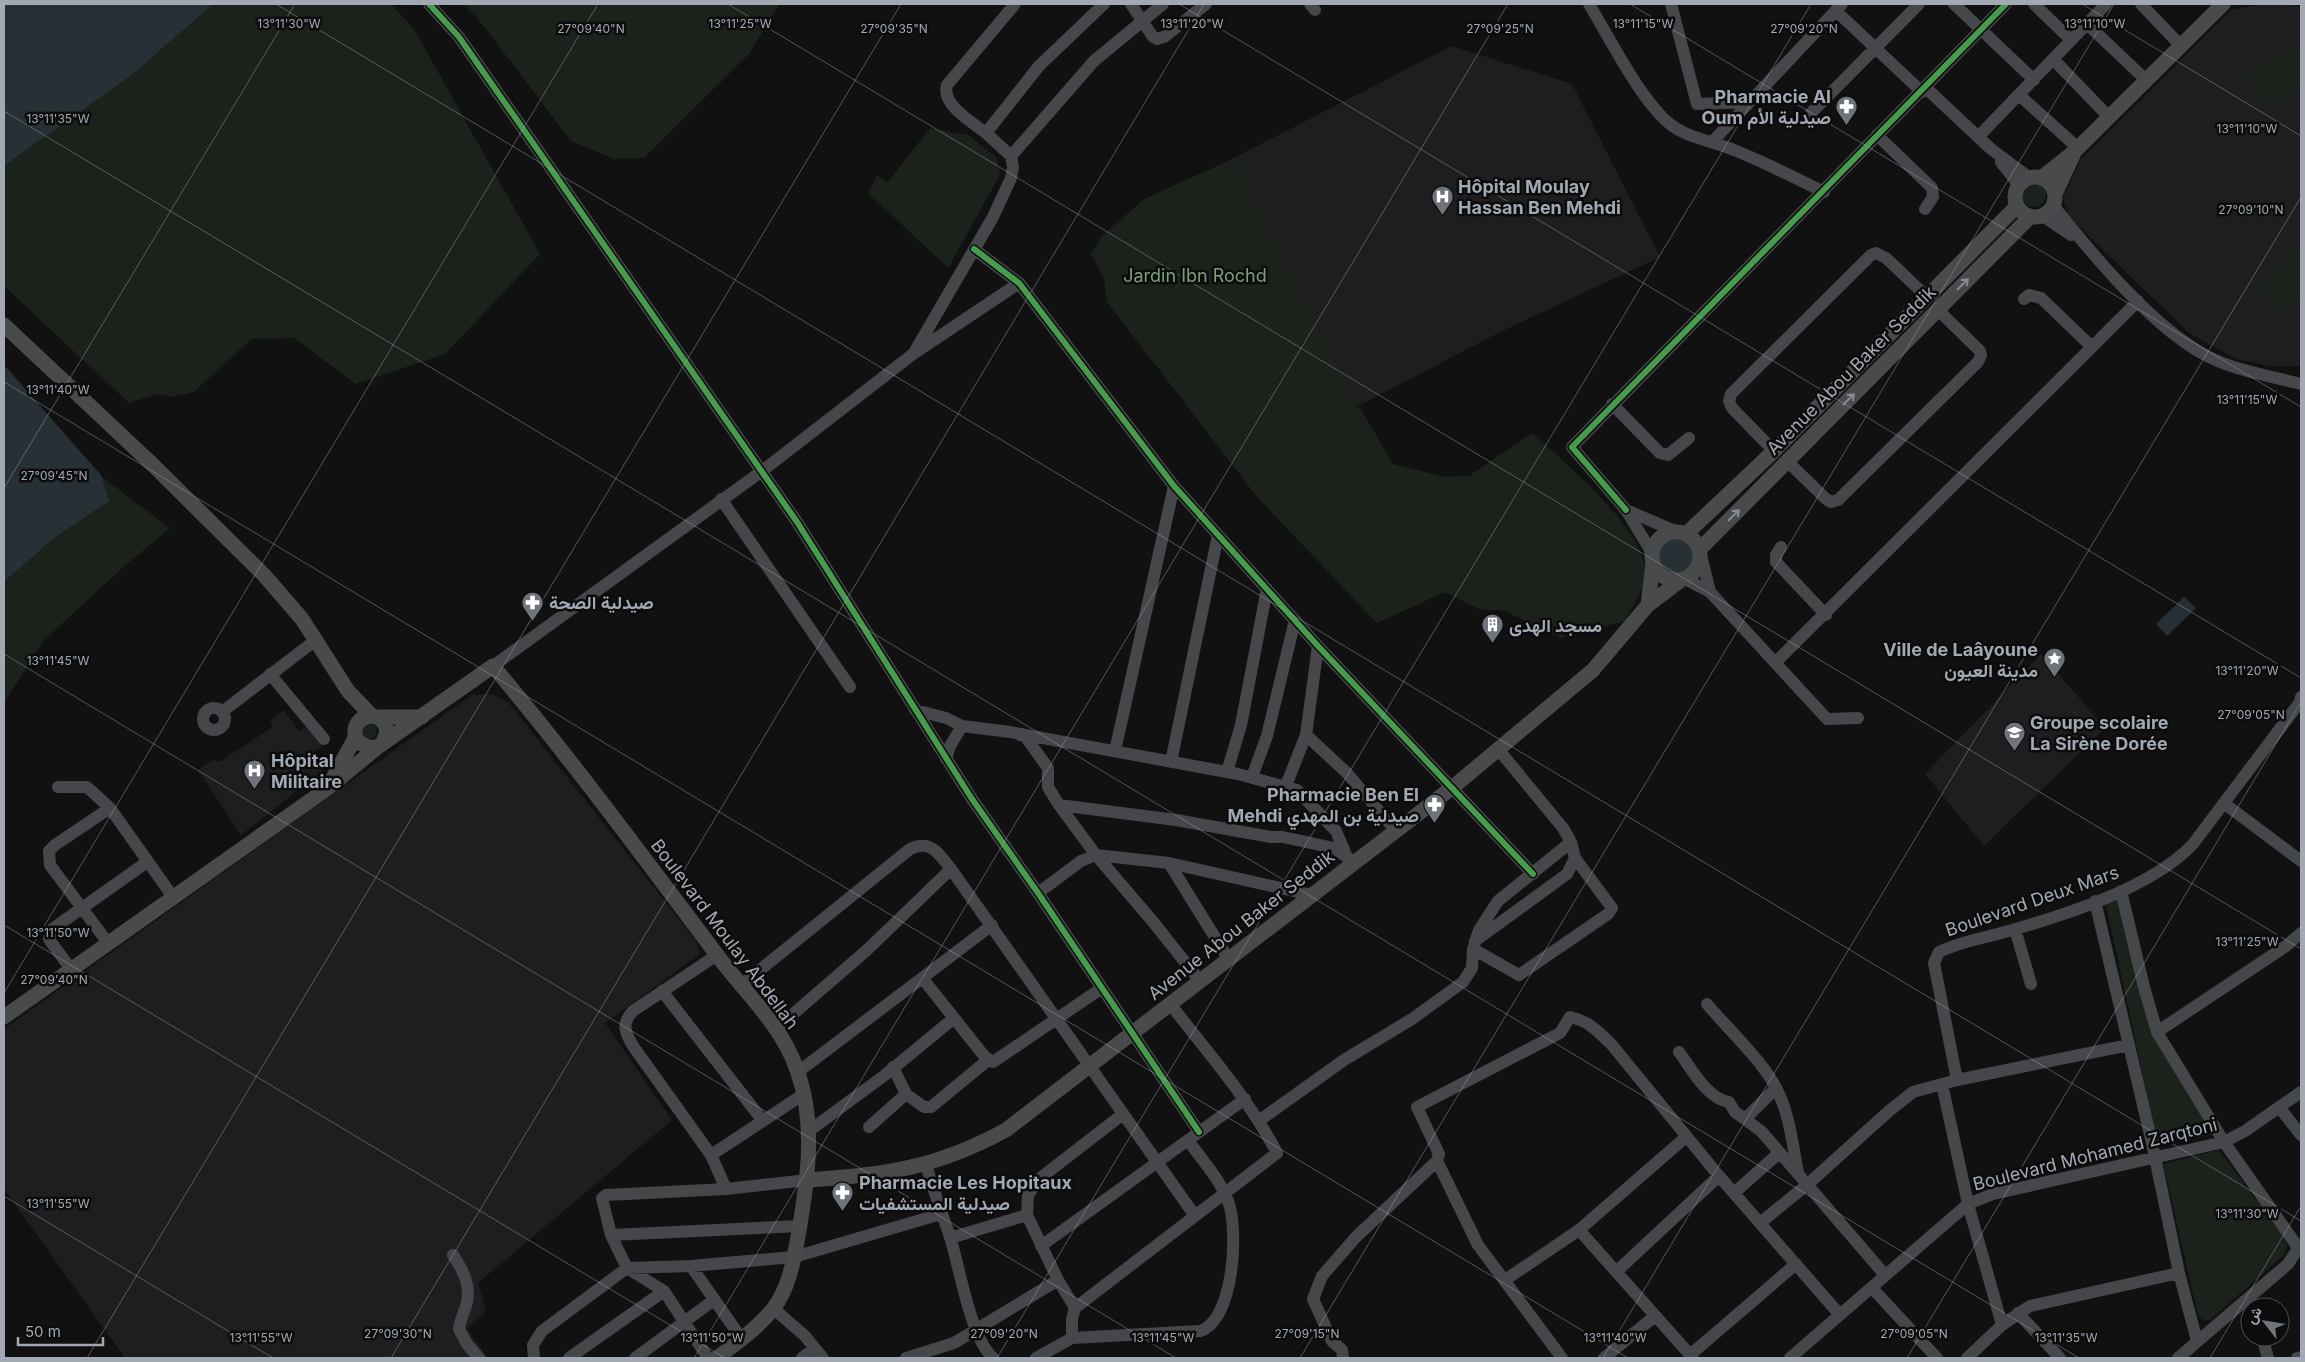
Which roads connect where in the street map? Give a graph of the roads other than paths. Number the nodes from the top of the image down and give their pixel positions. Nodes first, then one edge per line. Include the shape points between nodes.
1 (430, 4) edge
2 (1015, 4) edge
3 (1104, 4) edge
4 (1132, 4) edge
5 (1163, 4) edge
6 (1206, 4) edge
7 (1589, 4) edge
8 (1671, 4) edge
9 (1920, 4) edge
10 (1954, 4) edge
11 (2006, 4) edge
12 (2034, 4) edge
13 (2106, 4) edge
14 (2141, 4) edge
15 (2222, 4) edge
16 (1839, 7) edge
17 (1143, 22) junction
18 (2087, 24) junction
19 (1982, 30) junction
20 (2071, 40) junction
21 (2181, 46) junction
22 (1876, 48) junction
23 (2053, 59) junction
24 (2034, 80) junction
25 (2146, 80) junction
26 (1924, 90) junction
27 (2019, 95) junction
28 (1750, 102) junction
29 (1811, 114) dead end
30 (2110, 117) junction
31 (986, 133) junction
32 (1877, 136) junction
33 (1978, 137) junction
34 (1713, 141) junction
35 (2076, 150) junction
36 (1011, 156) junction
37 (2030, 180) junction
38 (1824, 192) junction
39 (2017, 206) junction
40 (1925, 208) dead end
41 (2045, 208) junction
42 (974, 249) junction
43 (1020, 283) junction
44 (1927, 297) junction
45 (2024, 299) dead end
46 (2138, 301) junction
47 (1938, 310) junction
48 (4, 325) edge
49 (2092, 347) junction
50 (913, 354) junction
51 (2301, 384) edge
52 (1612, 404) junction
53 (1689, 438) dead end
54 (1774, 451) junction
55 (1787, 461) junction
56 (762, 471) junction
57 (1174, 486) junction
58 (721, 499) junction
59 (1626, 510) junction
60 (1681, 532) junction
61 (1218, 535) junction
62 (1781, 547) dead end
63 (1700, 552) junction
64 (1652, 558) junction
65 (1683, 579) junction
66 (1266, 589) junction
67 (1710, 592) junction
68 (1648, 606) junction
69 (1826, 615) junction
70 (1295, 620) junction
71 (317, 639) junction
72 (1318, 646) junction
73 (1776, 662) junction
74 (494, 666) junction
75 (270, 674) junction
76 (850, 688) dead end
77 (348, 690) junction
78 (2301, 701) edge
79 (915, 710) junction
80 (222, 712) dead end
81 (375, 716) junction
82 (422, 717) junction
83 (1858, 718) dead end
84 (962, 726) junction
85 (1010, 732) junction
86 (355, 735) junction
87 (1306, 735) junction
88 (324, 739) dead end
89 (381, 744) junction
90 (1498, 749) junction
91 (1115, 751) junction
92 (946, 759) junction
93 (1171, 762) junction
94 (1227, 772) junction
95 (1252, 777) junction
96 (58, 787) dead end
97 (1453, 787) junction
98 (328, 788) junction
99 (1285, 788) junction
100 (2225, 804) junction
101 (1059, 805) junction
102 (110, 808) junction
103 (1395, 830) junction
104 (1571, 842) junction
105 (1096, 855) junction
106 (1575, 858) junction
107 (1351, 859) junction
108 (2301, 861) edge
109 (148, 862) junction
110 (1169, 863) junction
111 (950, 869) junction
112 (1533, 874) junction
113 (2121, 891) junction
114 (1038, 893) junction
115 (1312, 895) junction
116 (173, 898) junction
117 (2095, 901) junction
118 (80, 908) junction
119 (992, 925) junction
120 (2016, 929) junction
121 (2301, 933) edge
122 (108, 943) junction
123 (1474, 945) junction
124 (717, 955) junction
125 (1229, 960) junction
126 (71, 969) junction
127 (923, 979) junction
128 (1200, 981) junction
129 (2032, 984) dead end
130 (740, 986) junction
131 (1102, 988) junction
132 (662, 991) junction
133 (1171, 1004) junction
134 (1706, 1004) dead end
135 (4, 1017) edge
136 (954, 1018) junction
137 (1057, 1020) junction
138 (777, 1028) junction
139 (2158, 1032) junction
140 (1133, 1033) junction
141 (2129, 1045) junction
142 (1679, 1052) dead end
143 (988, 1060) junction
144 (893, 1067) junction
145 (1088, 1067) junction
146 (798, 1072) junction
147 (1957, 1080) junction
148 (1942, 1084) junction
149 (1776, 1088) junction
150 (2301, 1092) edge
151 (804, 1094) junction
152 (906, 1094) junction
153 (1244, 1099) junction
154 (2279, 1107) junction
155 (1123, 1114) junction
156 (1745, 1119) junction
157 (1260, 1120) junction
158 (763, 1122) junction
159 (869, 1127) dead end
160 (808, 1131) junction
161 (1199, 1132) junction
162 (2301, 1135) edge
163 (1686, 1137) junction
164 (1188, 1140) junction
165 (2224, 1142) junction
166 (1779, 1153) junction
167 (712, 1155) junction
168 (2155, 1158) junction
169 (1158, 1160) junction
170 (1437, 1161) junction
171 (926, 1164) junction
172 (1798, 1173) junction
173 (1719, 1176) junction
174 (807, 1180) junction
175 (1808, 1184) junction
176 (726, 1189) junction
177 (1224, 1193) junction
178 (1734, 1193) junction
179 (1968, 1204) junction
180 (942, 1214) junction
181 (1027, 1215) junction
182 (1195, 1216) junction
183 (1760, 1223) junction
184 (800, 1226) junction
185 (1579, 1230) junction
186 (611, 1235) junction
187 (950, 1238) junction
188 (1041, 1246) junction
189 (453, 1255) dead end
190 (794, 1257) junction
191 (1796, 1264) junction
192 (691, 1266) junction
193 (627, 1268) junction
194 (1616, 1272) junction
195 (2179, 1273) junction
196 (1885, 1276) junction
197 (1058, 1280) junction
198 (1505, 1280) junction
199 (1872, 1288) junction
200 (664, 1291) junction
201 (2256, 1297) edge
202 (714, 1300) junction
203 (774, 1308) junction
204 (1075, 1308) junction
205 (2240, 1310) edge
206 (2018, 1313) junction
207 (1840, 1315) junction
208 (1655, 1316) junction
209 (685, 1321) junction
210 (2002, 1325) junction
211 (976, 1329) junction
212 (741, 1338) junction
213 (1072, 1338) junction
214 (2197, 1341) junction
215 (815, 1348) junction
216 (1691, 1357) edge
217 (2301, 1357) edge
218 (479, 1358) edge
219 (534, 1358) edge
220 (568, 1358) edge
221 (635, 1358) edge
222 (708, 1358) edge
223 (717, 1358) edge
224 (802, 1358) edge
225 (823, 1358) edge
226 (906, 1358) edge
227 (993, 1358) edge
228 (1036, 1358) edge
229 (1343, 1358) edge
230 (1562, 1358) edge
231 (1604, 1358) edge
232 (1790, 1358) edge
233 (1937, 1358) edge
234 (1967, 1358) edge
235 (2060, 1358) edge
236 (2178, 1358) edge
237 (2298, 1358) edge

1 - 56 street via 459,37
2 - 31 street via 945,92 954,106
3 - 31 street via 1039,66
4 - 17 street
5 - 17 street
6 - 17 street via 1161,39 1153,36
7 - 34 street via 1658,113 1687,134
8 - 28 street via 1697,104
9 - 22 street
10 - 19 street
11 - 19 street
12 - 20 street
13 - 18 street
14 - 21 street
15 - 21 main road, Avenue Abou Baker Seddik
16 - 22 street
16 - 28 street
17 - 36 street via 1094,61
18 - 20 street
18 - 25 street
19 - 24 street
19 - 26 street
20 - 23 street
21 - 25 main road, Avenue Abou Baker Seddik
22 - 26 street
22 - 29 street
23 - 24 street
23 - 30 street
24 - 27 street
25 - 30 main road, Avenue Abou Baker Seddik
26 - 32 street
26 - 33 street
27 - 33 street
27 - 35 street
28 - 34 street
30 - 35 main road, Avenue Abou Baker Seddik
31 - 36 street
32 - 38 street
32 - 40 street via 1932,188 1934,197
33 - 37 street
34 - 38 street
35 - 37 main road, Avenue Abou Baker Seddik
35 - 41 main road, Avenue Abou Baker Seddik
36 - 42 street via 1011,178
37 - 39 main road via 2016,192
37 - 41 main road via 2050,184
38 - 52 street
39 - 41 main road
39 - 44 main road, Avenue Abou Baker Seddik
41 - 46 street
47 -> 41 main road, Avenue Abou Baker Seddik
42 - 43 street
42 - 50 street
43 - 50 street
43 - 57 street
44 - 54 main road, Avenue Abou Baker Seddik
44 - 54 street via 1886,258 1876,253 1800,324 1732,394 1729,401
45 - 49 street via 2029,295 2041,298
46 - 49 street
46 - 51 street via 2179,338 2208,356 2241,370
55 -> 47 main road, Avenue Abou Baker Seddik
47 - 55 street via 1980,351 1978,362 1838,500 1831,502 1826,499
48 - 71 main road via 240,549 284,596
49 - 69 street
50 - 56 street
52 - 53 street via 1660,453 1668,455
52 - 59 street via 1572,447
54 - 60 main road, Avenue Abou Baker Seddik
63 -> 55 main road, Avenue Abou Baker Seddik
56 - 58 street
56 - 79 street
57 - 61 street
57 - 91 street
58 - 74 street
58 - 76 street
59 - 60 street
59 - 64 street
60 - 63 main road via 1692,538
60 - 64 main road via 1662,536 1654,546
61 - 66 street
61 - 93 street
62 - 69 street via 1776,562
63 - 65 main road via 1697,569
63 - 67 street
64 - 65 main road via 1656,570 1667,579
64 - 68 main road
65 - 67 street
65 - 68 main road, Avenue Abou Baker Seddik
66 - 70 street
66 - 94 street via 1241,725
67 - 73 street
68 - 90 main road, Avenue Abou Baker Seddik via 1593,670
69 - 73 street
70 - 72 street
70 - 95 street via 1267,736
71 - 75 street
71 - 77 main road
72 - 87 street
72 - 97 street
73 - 83 street via 1827,719
74 - 82 main road
74 - 124 main road, Boulevard Moulay Abdellah via 539,720
75 - 80 street
75 - 88 street
77 - 81 main road
77 - 86 main road
78 - 100 street, Boulevard Deux Mars
79 - 84 street
79 - 92 street
81 - 82 main road
81 - 86 main road via 360,720
81 - 89 main road via 386,726 386,737
82 - 89 main road
84 - 85 street
84 - 92 street
85 - 91 street
85 - 101 street via 1025,736 1048,768 1048,787
86 - 89 main road via 365,747
86 - 98 main road
87 - 99 street
87 - 103 street via 1347,773
89 - 98 main road
90 - 97 main road, Avenue Abou Baker Seddik
90 - 104 street
91 - 93 street
92 - 114 street
93 - 94 street
94 - 95 street
95 - 99 street
96 - 102 street via 88,787
97 - 103 main road, Avenue Abou Baker Seddik
97 - 112 street
98 - 116 main road
99 - 107 street via 1297,790 1336,831
100 - 108 street
100 - 113 street, Boulevard Deux Mars via 2180,859
101 - 105 street
101 - 107 street via 1176,820 1271,838 1283,837 1334,848
102 - 109 street
102 - 118 street via 49,851 50,865
103 - 107 main road, Avenue Abou Baker Seddik
104 - 106 street
104 - 112 street
105 - 110 street
105 - 114 street via 1081,861
105 - 128 street
106 - 123 street via 1567,874
106 - 123 street via 1612,908 1608,914 1519,975
107 - 115 main road, Avenue Abou Baker Seddik
109 - 116 street
109 - 118 street
110 - 115 street
110 - 125 street
111 - 119 street
111 - 130 street via 931,846 921,844 910,849
111 - 138 street via 866,950
112 - 123 street via 1498,901 1486,917
113 - 117 street, Boulevard Deux Mars
113 - 139 street
114 - 131 street
115 - 125 main road, Avenue Abou Baker Seddik
116 - 122 main road
117 - 120 street, Boulevard Deux Mars
117 - 141 street
118 - 122 street
118 - 126 street via 55,926 50,934 50,942
119 - 127 street
119 - 137 street
120 - 129 street
120 - 147 street, Boulevard Deux Mars via 1942,950 1935,955
121 - 139 street
122 - 126 main road
123 - 157 street via 1472,968 1463,982
124 - 130 main road, Boulevard Moulay Abdellah
124 - 132 street
125 - 128 main road, Avenue Abou Baker Seddik
126 - 135 main road
127 - 136 street
127 - 146 street
128 - 133 main road, Avenue Abou Baker Seddik
130 - 138 main road, Boulevard Moulay Abdellah
131 - 137 street
131 - 140 street
132 - 158 street
132 - 167 street via 629,1014 625,1023 626,1033
133 - 140 main road, Avenue Abou Baker Seddik
133 - 153 street
134 - 149 street
136 - 143 street
136 - 144 street
137 - 143 street via 998,1061
137 - 145 street
138 - 146 main road, Boulevard Moulay Abdellah
139 - 165 street
140 - 145 main road, Avenue Abou Baker Seddik
140 - 161 street
141 - 147 street
141 - 168 street
142 - 156 street via 1713,1094 1720,1101 1729,1102 1734,1112
143 - 152 street via 931,1107 924,1107
144 - 152 street
144 - 160 street
145 - 155 street
145 - 171 main road, Avenue Abou Baker Seddik via 1006,1130
146 - 151 main road, Boulevard Moulay Abdellah
147 - 148 street
148 - 175 street via 1923,1088 1904,1099
148 - 179 street
149 - 156 street
149 - 172 street via 1783,1105
150 - 154 street, Boulevard Mohamed Zarqtoni
151 - 158 street
151 - 160 main road, Boulevard Moulay Abdellah
152 - 159 street
153 - 157 street
153 - 161 street
154 - 162 street
154 - 165 street, Boulevard Mohamed Zarqtoni via 2245,1132
155 - 169 street
155 - 181 street via 1032,1187 1026,1201
156 - 166 street via 1762,1132
157 - 177 street via 1277,1153
158 - 167 street
160 - 174 main road, Boulevard Moulay Abdellah
161 - 164 street
163 - 170 street via 1598,1030 1589,1023 1570,1017 1560,1034 1417,1107 1439,1154
163 - 173 street
163 - 185 street
164 - 169 street
164 - 177 street
165 - 168 street, Boulevard Mohamed Zarqtoni
165 - 201 street via 2296,1246 2291,1261
166 - 172 street
166 - 178 street
167 - 176 street
168 - 179 street, Boulevard Mohamed Zarqtoni via 1993,1194
168 - 195 street
169 - 182 street
169 - 188 street
170 - 198 street via 1478,1245 1491,1266
170 - 229 street via 1356,1236 1322,1276 1313,1299 1332,1341 1342,1350
171 - 174 main road, Avenue Abou Baker Seddik via 887,1173
171 - 180 street
172 - 175 street
173 - 178 street
173 - 194 street
174 - 176 street
174 - 184 main road, Boulevard Moulay Abdellah
175 - 183 street
175 - 196 street
176 - 186 street via 606,1195 602,1201
177 - 182 street
177 - 213 street via 1231,1210 1231,1266 1224,1306 1212,1325 1200,1330
178 - 183 street
179 - 196 street, Boulevard Mohamed Zarqtoni
179 - 210 street
180 - 187 street
180 - 190 street
181 - 187 street
181 - 188 street
182 - 204 street
183 - 191 street
184 - 186 street
184 - 190 main road, Boulevard Moulay Abdellah
185 - 194 street
185 - 198 street
186 - 193 street
187 - 211 street
188 - 197 street
189 - 218 street via 465,1273 467,1284 468,1299 459,1329
190 - 192 street
190 - 203 main road, Boulevard Moulay Abdellah via 785,1288
191 - 207 street
191 - 216 street
192 - 193 street
192 - 202 street
193 - 200 street
193 - 219 street via 542,1331 533,1345
194 - 208 street
195 - 206 street via 2053,1300
195 - 214 street
196 - 199 street, Boulevard Mohamed Zarqtoni
197 - 204 street
197 - 211 street
198 - 230 street
199 - 207 street, Boulevard Mohamed Zarqtoni
199 - 233 street
200 - 209 street
200 - 220 street
202 - 209 street
202 - 212 street
203 - 212 main road, Boulevard Moulay Abdellah
203 - 215 street
204 - 213 street
205 - 214 street
206 - 210 street
206 - 235 street
207 - 232 street, Boulevard Mohamed Zarqtoni
208 - 216 street
208 - 231 street
209 - 221 street
209 - 222 street
210 - 234 street
211 - 226 street via 954,1343
211 - 227 street
212 - 223 main road, Boulevard Moulay Abdellah
213 - 228 street
214 - 236 street
215 - 224 street
215 - 225 street
217 - 237 street

